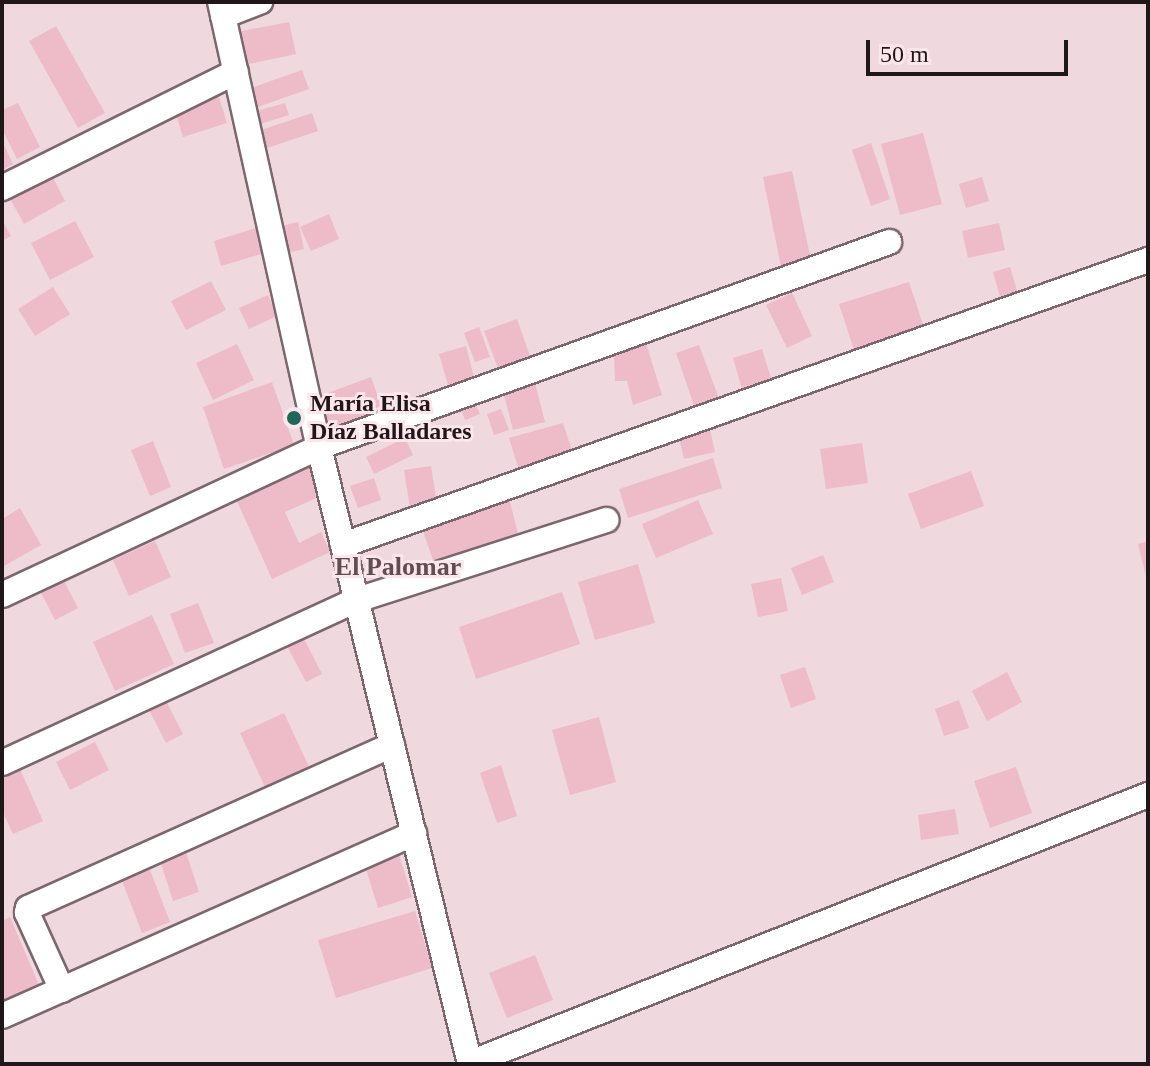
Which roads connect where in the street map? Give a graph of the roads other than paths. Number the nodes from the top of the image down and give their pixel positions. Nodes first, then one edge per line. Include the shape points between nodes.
1 (260, 2) edge
2 (222, 9) edge
3 (236, 72) junction
4 (2, 188) edge
5 (889, 242) dead end
6 (1148, 260) edge
7 (319, 447) junction
8 (606, 520) dead end
9 (343, 545) junction
10 (2, 595) edge
11 (357, 600) junction
12 (392, 745) junction
13 (2, 763) edge
14 (1148, 795) edge
15 (414, 833) junction
16 (62, 990) junction
17 (2, 1016) edge
18 (470, 1064) edge

1 - 2 street
2 - 3 street
3 - 4 street
3 - 7 street
5 - 7 street
6 - 9 street
7 - 9 street
7 - 10 street
8 - 11 street
9 - 11 street
11 - 12 street
11 - 13 street
12 - 15 street
12 - 16 street via 28,908
14 - 18 street
15 - 16 street
15 - 18 street
16 - 17 street

